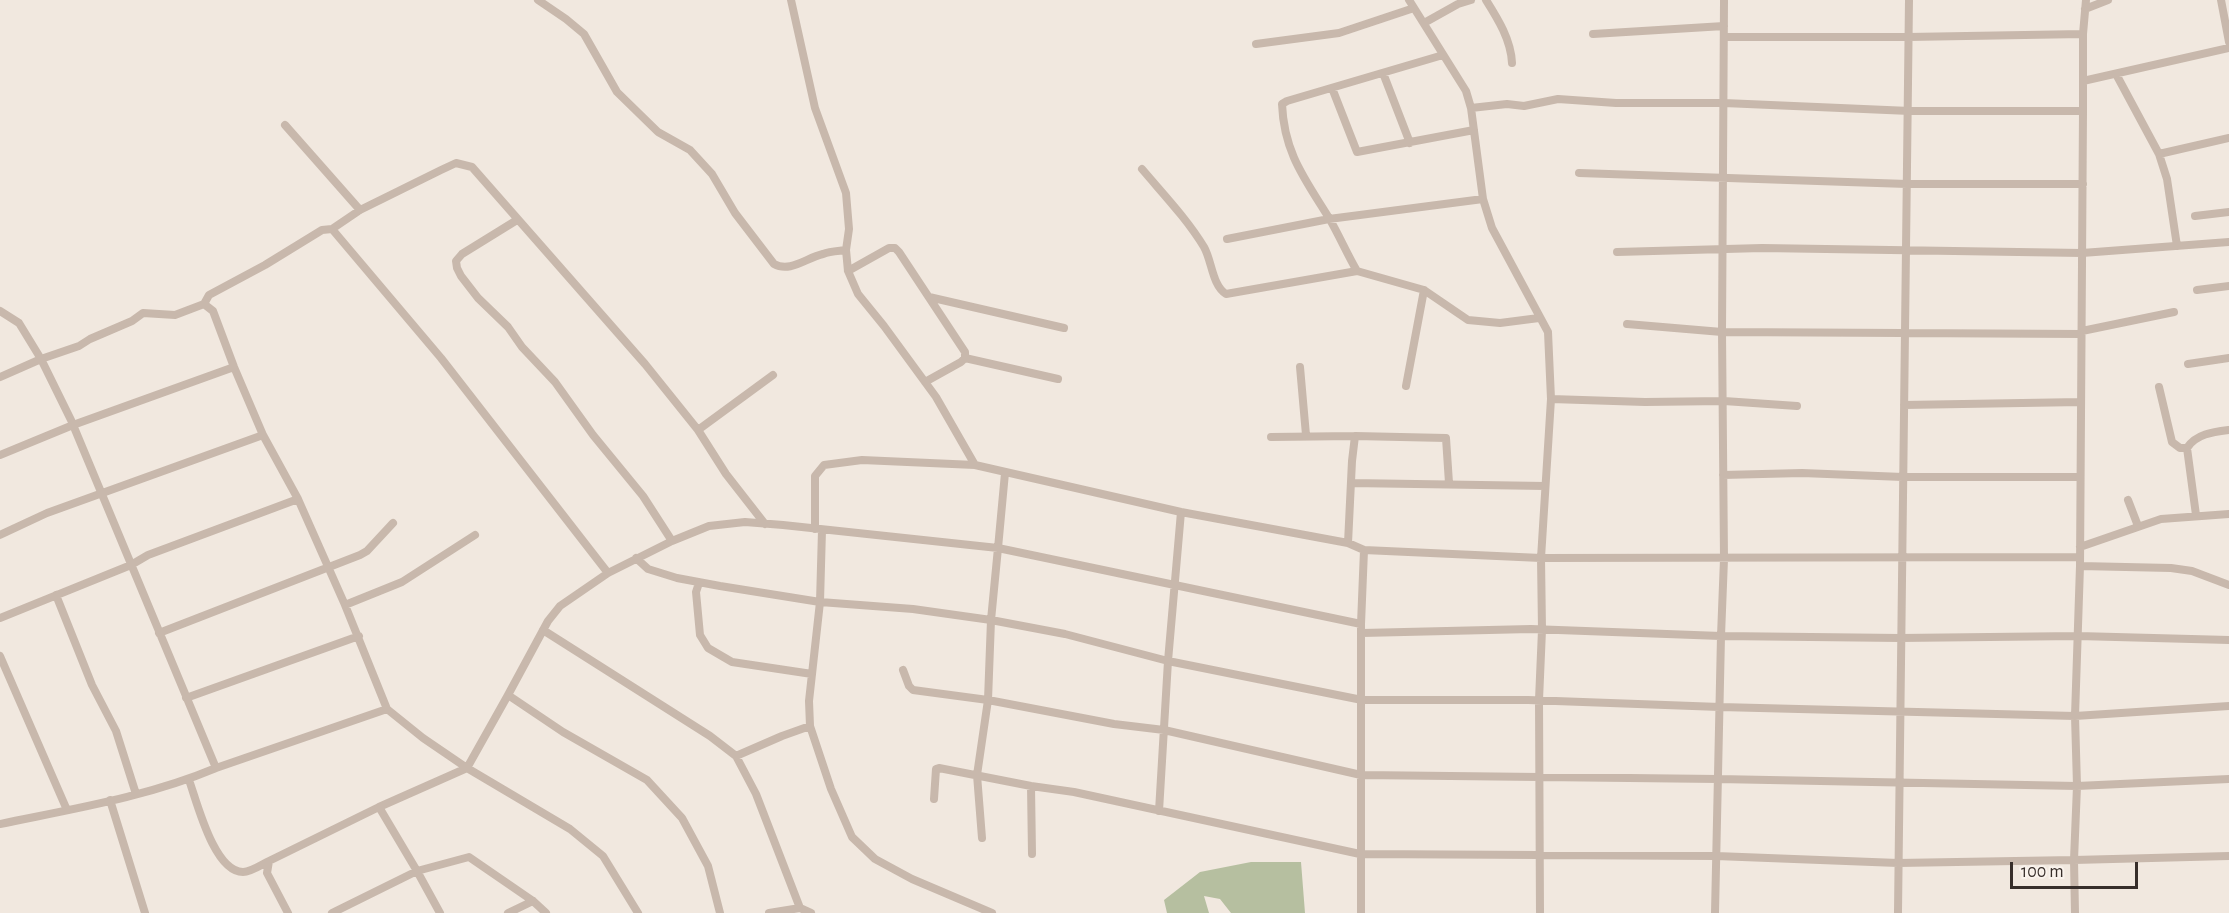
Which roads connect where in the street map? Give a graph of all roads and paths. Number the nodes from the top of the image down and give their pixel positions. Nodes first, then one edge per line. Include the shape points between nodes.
1 (538, 0) edge
2 (792, 0) edge
3 (1471, 0) edge
4 (1486, 0) edge
5 (1724, 0) edge
6 (1908, 0) edge
7 (2108, 0) edge
8 (2221, 0) edge
9 (1412, 4) edge
10 (2086, 4) edge
11 (1424, 23) junction
12 (1724, 26) junction
13 (1593, 34) dead end
14 (2083, 34) junction
15 (1724, 37) junction
16 (1908, 38) junction
17 (2229, 42) edge
18 (1256, 44) dead end
19 (2229, 48) edge
20 (1443, 55) junction
21 (1512, 63) dead end
22 (1383, 73) junction
23 (2116, 74) junction
24 (2083, 81) junction
25 (1332, 88) junction
26 (1724, 103) junction
27 (1471, 108) junction
28 (1908, 111) junction
29 (2083, 111) junction
30 (285, 125) dead end
31 (1474, 130) junction
32 (2229, 138) edge
33 (1410, 143) junction
34 (2159, 154) junction
35 (1142, 170) dead end
36 (1579, 172) dead end
37 (1723, 178) junction
38 (1908, 184) junction
39 (2083, 184) junction
40 (1483, 199) junction
41 (360, 210) junction
42 (2229, 212) edge
43 (2195, 216) dead end
44 (1329, 219) junction
45 (517, 220) junction
46 (332, 229) junction
47 (1227, 239) dead end
48 (2229, 242) edge
49 (2177, 246) junction
50 (1723, 248) junction
51 (846, 250) junction
52 (1906, 250) junction
53 (1617, 252) dead end
54 (2082, 253) junction
55 (848, 271) junction
56 (1357, 271) junction
57 (2229, 286) edge
58 (1424, 290) junction
59 (2197, 290) dead end
60 (929, 297) junction
61 (204, 304) junction
62 (0, 311) edge
63 (2174, 312) dead end
64 (1539, 318) junction
65 (1627, 324) dead end
66 (1064, 328) dead end
67 (1722, 332) junction
68 (1905, 332) junction
69 (2081, 332) junction
70 (965, 358) junction
71 (2229, 358) edge
72 (41, 359) junction
73 (2188, 364) dead end
74 (234, 367) junction
75 (1300, 367) dead end
76 (773, 375) dead end
77 (0, 377) edge
78 (1058, 379) dead end
79 (925, 381) junction
80 (1406, 386) dead end
81 (2159, 387) dead end
82 (1551, 399) junction
83 (1724, 401) junction
84 (2081, 402) junction
85 (1904, 405) junction
86 (1797, 406) dead end
87 (73, 425) junction
88 (698, 430) junction
89 (2229, 430) edge
90 (263, 435) junction
91 (1306, 435) junction
92 (1355, 436) junction
93 (1271, 437) dead end
94 (2187, 448) junction
95 (0, 455) edge
96 (975, 465) junction
97 (1005, 473) junction
98 (1723, 475) junction
99 (1903, 477) junction
100 (2080, 477) junction
101 (1351, 483) junction
102 (1449, 483) junction
103 (1545, 486) junction
104 (101, 494) junction
105 (298, 499) junction
106 (2128, 500) dead end
107 (1181, 512) junction
108 (2229, 514) edge
109 (2196, 515) junction
110 (393, 523) dead end
111 (765, 524) junction
112 (2138, 526) junction
113 (818, 529) junction
114 (0, 535) edge
115 (474, 535) dead end
116 (672, 541) junction
117 (1348, 543) junction
118 (2080, 547) junction
119 (998, 548) junction
120 (1364, 550) junction
121 (1902, 557) junction
122 (636, 558) junction
123 (1541, 558) junction
124 (1724, 559) junction
125 (2080, 561) junction
126 (131, 565) junction
127 (328, 568) junction
128 (608, 573) junction
129 (699, 583) junction
130 (1174, 584) junction
131 (2229, 585) edge
132 (56, 596) junction
133 (820, 602) junction
134 (345, 605) junction
135 (0, 618) edge
136 (991, 620) junction
137 (1362, 628) junction
138 (543, 630) junction
139 (1542, 630) junction
140 (159, 633) junction
141 (359, 636) junction
142 (1721, 636) junction
143 (2078, 636) junction
144 (1900, 638) junction
145 (2229, 640) edge
146 (0, 656) edge
147 (1168, 661) junction
148 (903, 670) dead end
149 (812, 674) junction
150 (508, 695) junction
151 (186, 698) junction
152 (988, 700) junction
153 (1362, 700) junction
154 (1539, 700) junction
155 (2229, 706) edge
156 (1720, 707) junction
157 (387, 709) junction
158 (1899, 712) junction
159 (2075, 716) junction
160 (810, 726) junction
161 (1164, 730) junction
162 (736, 756) junction
163 (216, 768) junction
164 (467, 768) junction
165 (978, 775) junction
166 (1361, 775) junction
167 (1540, 778) junction
168 (1718, 779) junction
169 (2229, 779) edge
170 (189, 780) junction
171 (1899, 782) junction
172 (1031, 786) junction
173 (2077, 786) junction
174 (136, 794) junction
175 (934, 799) dead end
176 (110, 800) junction
177 (379, 807) junction
178 (67, 810) junction
179 (1159, 811) junction
180 (0, 825) edge
181 (982, 838) dead end
182 (1032, 854) dead end
183 (1360, 854) junction
184 (1539, 855) junction
185 (1716, 856) junction
186 (2229, 856) edge
187 (2074, 860) junction
188 (269, 861) junction
189 (1898, 862) junction
190 (417, 871) junction
191 (533, 901) junction
192 (800, 908) junction
193 (146, 913) edge
194 (288, 913) edge
195 (332, 913) edge
196 (440, 913) edge
197 (508, 913) edge
198 (546, 913) edge
199 (638, 913) edge
200 (720, 913) edge
201 (769, 913) edge
202 (811, 913) edge
203 (992, 913) edge
204 (1361, 913) edge
205 (1540, 913) edge
206 (1715, 913) edge
207 (1898, 913) edge
208 (2075, 913) edge

1 - 51 street via 584,34 617,92 658,132 690,150 774,264 790,267 823,253
2 - 51 street via 815,108 846,193
3 - 11 street
4 - 21 street via 1506,36
5 - 12 street
6 - 16 street
7 - 10 street
8 - 17 street
9 - 11 street
9 - 18 street via 1339,33
10 - 14 street
11 - 20 street
12 - 13 street
12 - 15 street
14 - 16 street
14 - 24 street
15 - 16 street
15 - 26 street
16 - 28 street
19 - 23 street
20 - 22 street
20 - 27 street via 1466,91
22 - 25 street
22 - 33 street
23 - 24 street
23 - 34 street
24 - 29 street
25 - 33 street via 1357,152
25 - 44 street via 1282,104 1292,155
26 - 27 street via 1558,99 1524,106
26 - 28 street
26 - 37 street
27 - 31 street
28 - 29 street
28 - 38 street
29 - 39 street
30 - 41 street
31 - 33 street
31 - 40 street
32 - 34 street
34 - 49 street via 2167,179
35 - 56 street via 1184,217 1205,250 1218,286 1226,294
36 - 37 street
37 - 38 street
37 - 50 street
38 - 39 street
38 - 52 street
39 - 54 street
40 - 44 street
40 - 64 street via 1492,228
41 - 45 street via 456,163 472,166
41 - 46 street
42 - 43 street
44 - 47 street
44 - 56 street
45 - 88 street
45 - 116 street via 462,254 456,268 478,298 555,382 643,496
46 - 61 street via 322,230 209,295
46 - 128 street via 441,358
48 - 49 street
49 - 54 street
50 - 52 street
50 - 53 street
50 - 67 street
51 - 55 street
52 - 54 street
52 - 68 street
54 - 69 street
55 - 60 street via 895,248
55 - 79 street via 858,294
56 - 58 street
57 - 59 street
58 - 64 street via 1468,320 1500,323
58 - 80 street
60 - 66 street
60 - 70 street via 965,352
61 - 72 street via 175,315 143,313 79,346
61 - 74 street via 213,311
62 - 72 street via 19,323
63 - 69 street
64 - 82 street via 1548,332
65 - 67 street
67 - 68 street
67 - 83 street
68 - 69 street
68 - 85 street
69 - 84 street
70 - 78 street
70 - 79 street
71 - 73 street
72 - 77 street
72 - 87 street
74 - 87 street
74 - 90 street
75 - 91 street
76 - 88 street
79 - 96 street
81 - 94 street via 2172,442
82 - 83 street
82 - 103 street
83 - 86 street
83 - 98 street
84 - 85 street
84 - 100 street
85 - 99 street
87 - 95 street
87 - 104 street
88 - 111 street
89 - 94 street via 2200,435
90 - 104 street
90 - 105 street
91 - 92 street
91 - 93 street
92 - 101 street
92 - 102 street via 1446,438
94 - 109 street
96 - 97 street
96 - 113 street via 862,460 824,465 815,476
97 - 107 street
97 - 119 street
98 - 99 street
98 - 124 street
99 - 100 street
99 - 121 street
100 - 118 street
101 - 102 street
101 - 117 street
102 - 103 street
103 - 123 street
104 - 114 street
104 - 126 street
105 - 126 street via 148,555
105 - 127 street
106 - 112 street
107 - 117 street
107 - 130 street
108 - 109 street
109 - 112 street
110 - 127 street via 367,551
111 - 113 street
111 - 116 street via 710,526
112 - 118 street
113 - 119 street
113 - 133 street
115 - 134 street via 402,582
116 - 122 street
117 - 120 street
118 - 125 street
119 - 130 street
119 - 136 street
120 - 123 street
120 - 137 street
121 - 124 street
121 - 125 street
121 - 144 street
122 - 128 street
122 - 129 street via 648,569
123 - 124 street
123 - 139 street
124 - 142 street
125 - 131 street via 2192,571
125 - 143 street
126 - 132 street
126 - 140 street
127 - 134 street
127 - 140 street
128 - 138 street via 560,606
129 - 133 street
129 - 149 street via 696,592 700,635 708,648 732,662
130 - 137 street
130 - 147 street
132 - 135 street
132 - 174 street via 92,685 116,731
133 - 136 street
133 - 149 street
134 - 141 street
136 - 147 street via 1065,634
136 - 152 street
137 - 139 street
137 - 153 street
138 - 150 street
138 - 162 street
139 - 142 street
139 - 154 street
140 - 151 street
141 - 151 street
141 - 157 street
142 - 144 street
142 - 156 street
143 - 144 street
143 - 145 street
143 - 159 street
144 - 158 street
146 - 178 street
147 - 153 street
147 - 161 street
148 - 152 street via 913,690
149 - 160 street
150 - 164 street
150 - 200 street via 647,780 682,818 708,866
151 - 163 street
152 - 161 street
152 - 165 street
153 - 154 street
153 - 166 street
154 - 156 street
154 - 167 street
155 - 159 street
156 - 158 street
156 - 168 street
157 - 163 street
157 - 164 street
158 - 159 street
158 - 171 street
159 - 173 street
160 - 162 street
160 - 203 street via 852,837 875,859
161 - 166 street
161 - 179 street
162 - 192 street via 756,794
163 - 170 street
164 - 177 street
164 - 199 street via 570,829 603,856
165 - 172 street
165 - 175 street via 936,769
165 - 181 street
166 - 167 street
166 - 183 street
167 - 168 street
167 - 184 street
168 - 171 street
168 - 185 street
169 - 173 street
170 - 174 street
170 - 188 street via 208,834 233,870 245,872
171 - 173 street
171 - 189 street
172 - 179 street
172 - 182 street
173 - 187 street
174 - 176 street
176 - 178 street
176 - 193 street
177 - 188 street
177 - 190 street
178 - 180 street
179 - 183 street
183 - 184 street
183 - 204 street
184 - 185 street
184 - 205 street
185 - 189 street
185 - 206 street
186 - 187 street
187 - 189 street
187 - 208 street
188 - 194 street via 267,873
189 - 207 street
190 - 191 street via 469,857
190 - 195 street
190 - 196 street
191 - 197 street
191 - 198 street
192 - 201 street
192 - 202 street

